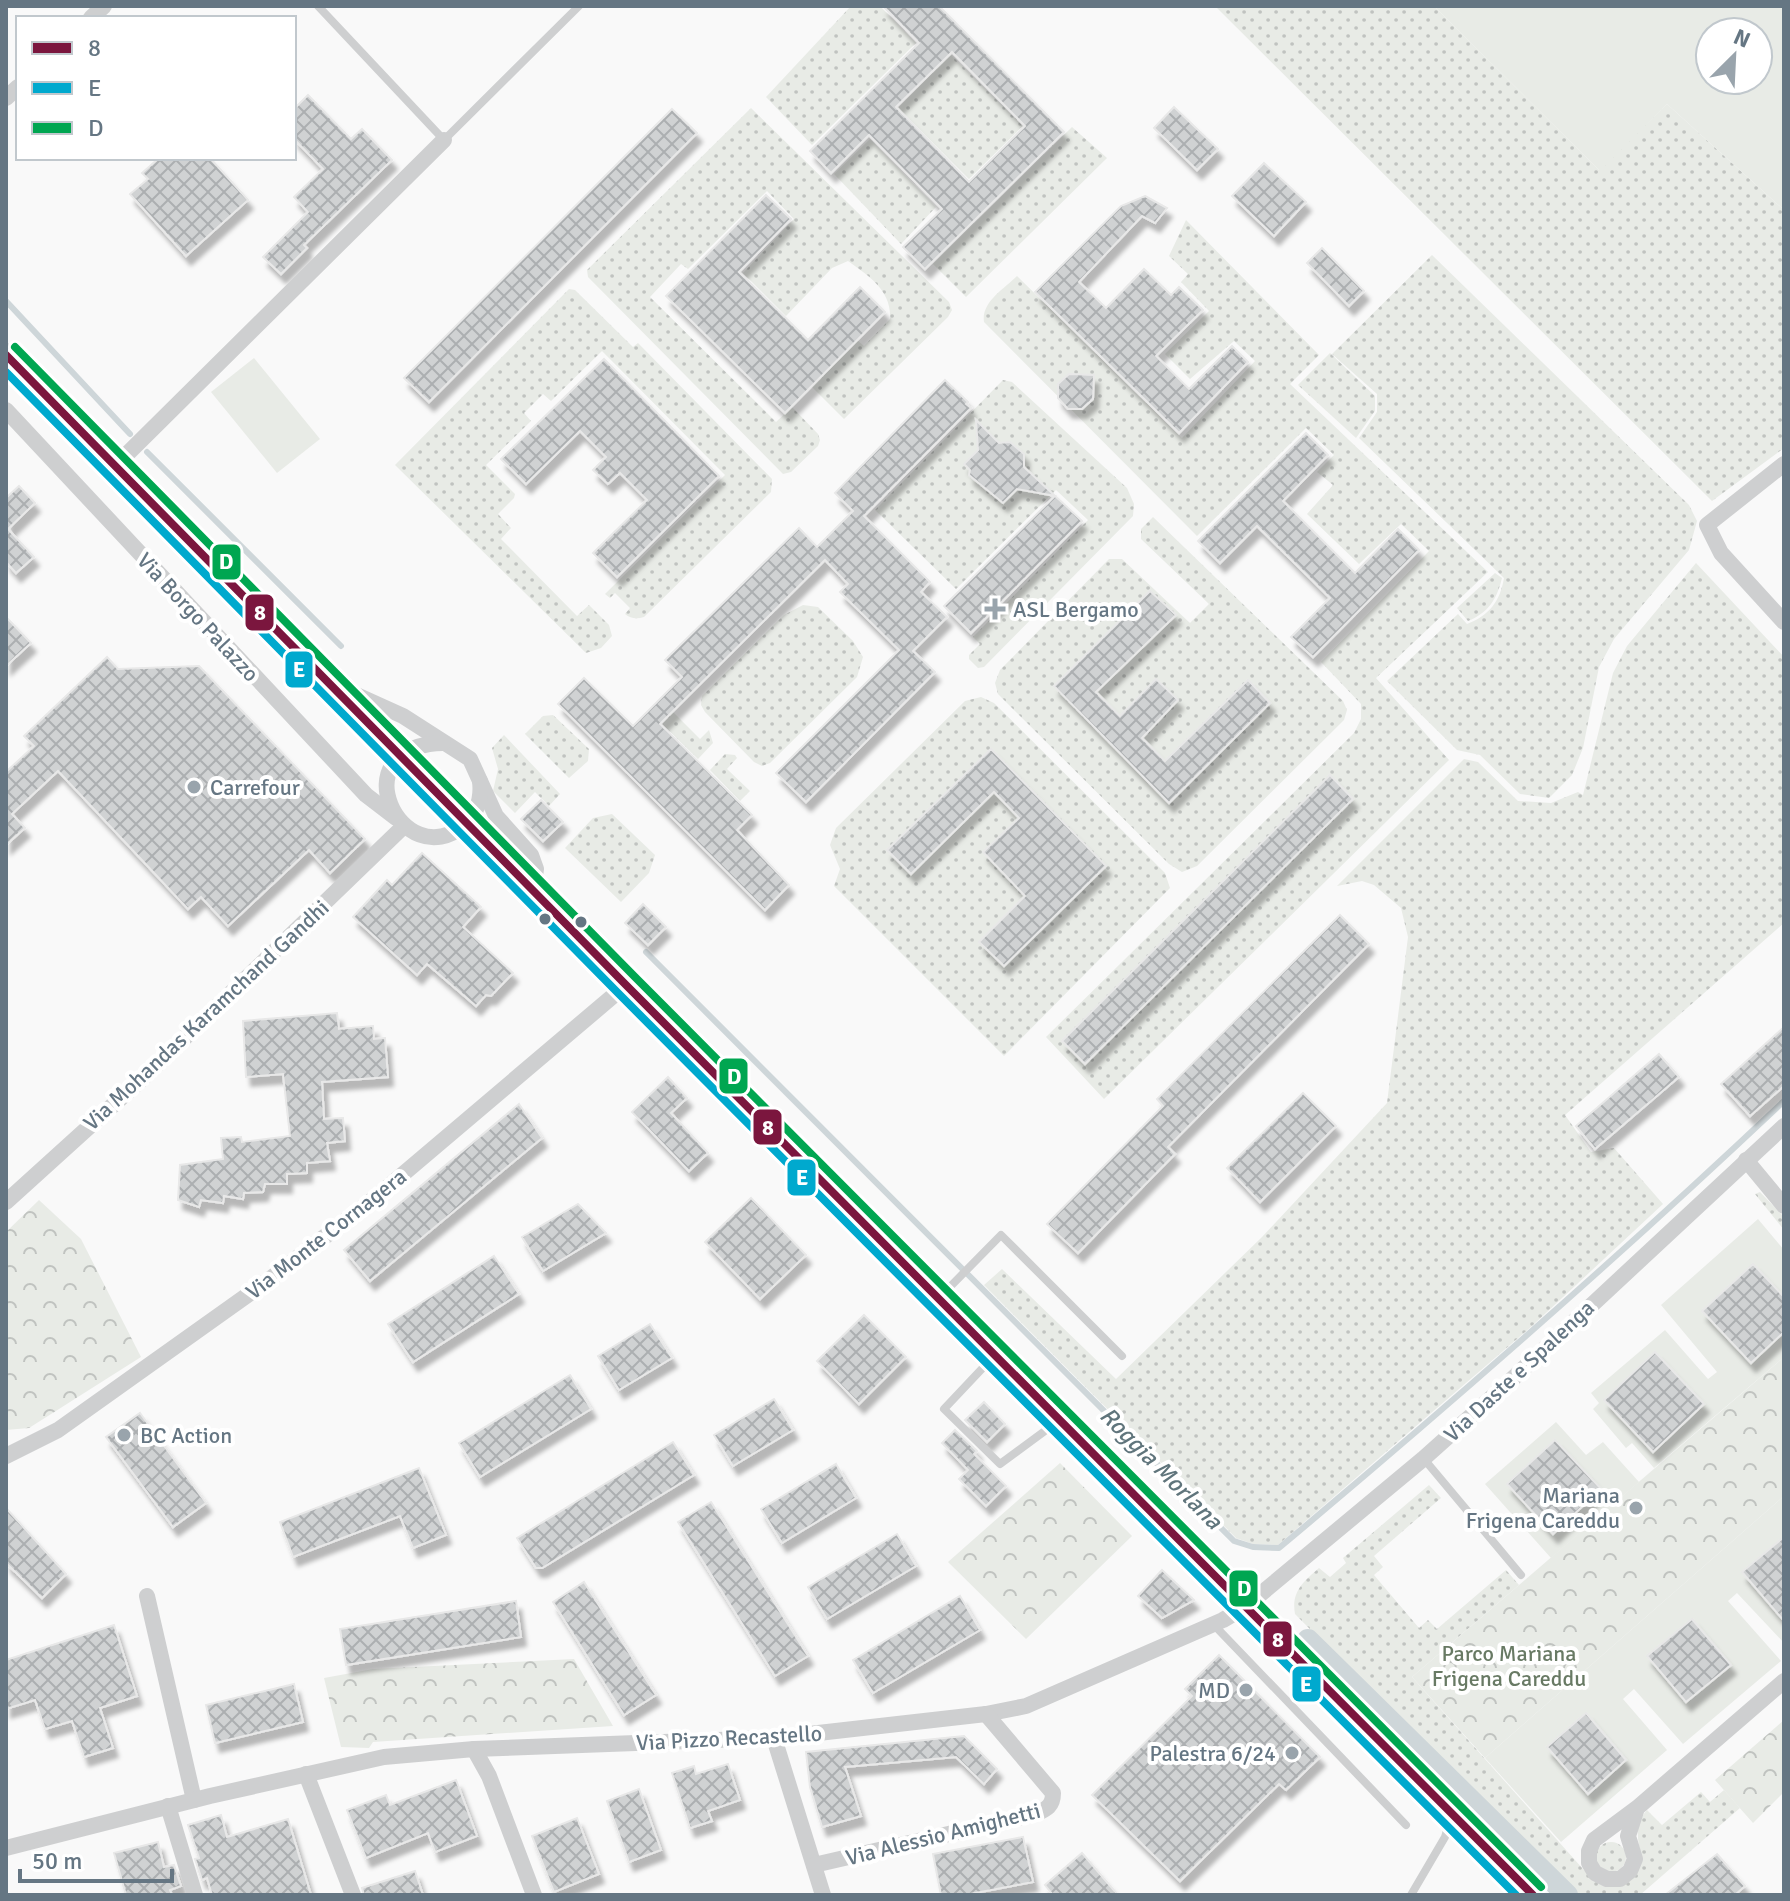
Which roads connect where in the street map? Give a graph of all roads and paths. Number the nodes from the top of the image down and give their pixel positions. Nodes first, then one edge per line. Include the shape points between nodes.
1 (318, 6) edge
2 (579, 6) edge
3 (444, 140) junction
4 (6, 355) edge
5 (6, 410) edge
6 (1784, 464) edge
7 (114, 467) junction
8 (1784, 622) edge
9 (329, 683) junction
10 (444, 743) junction
11 (401, 754) junction
12 (479, 776) junction
13 (400, 822) junction
14 (468, 822) junction
15 (533, 889) junction
16 (626, 985) junction
17 (1784, 1126) edge
18 (1746, 1160) junction
19 (6, 1202) edge
20 (1784, 1206) edge
21 (943, 1293) junction
22 (994, 1355) junction
23 (1122, 1356) dead end
24 (1059, 1420) junction
25 (6, 1456) edge
26 (1423, 1459) junction
27 (1521, 1575) dead end
28 (147, 1596) dead end
29 (1245, 1607) junction
30 (1213, 1625) junction
31 (1784, 1681) edge
32 (986, 1714) junction
33 (774, 1738) junction
34 (474, 1749) junction
35 (306, 1774) junction
36 (194, 1800) junction
37 (168, 1806) junction
38 (1637, 1808) dead end
39 (1452, 1812) junction
40 (1406, 1825) dead end
41 (6, 1848) edge
42 (814, 1865) junction
43 (195, 1895) edge
44 (353, 1895) edge
45 (534, 1895) edge
46 (823, 1895) edge
47 (1411, 1895) edge
48 (1533, 1895) edge

1 - 3 lane
2 - 3 lane
3 - 7 street
4 - 7 main road, Via Borgo Palazzo
5 - 13 street, Via Borgo Palazzo via 355,784
6 - 8 street via 1707,525 1721,553
7 - 9 main road, Via Borgo Palazzo
9 - 10 street, Via Borgo Palazzo via 403,716
9 - 11 main road, Via Borgo Palazzo
10 - 11 street via 421,743
10 - 12 street, Via Borgo Palazzo via 462,752
11 - 13 street via 386,790
11 - 14 main road, Via Borgo Palazzo
12 - 14 street via 477,809
12 - 15 street, Via Borgo Palazzo via 496,816 531,855 536,869
13 - 14 street, Via Borgo Palazzo via 436,837
13 - 19 street, Via Mohandas Karamchand Gandhi via 144,1077
14 - 15 main road, Via Borgo Palazzo
15 - 16 main road, Via Borgo Palazzo
16 - 21 main road, Via Borgo Palazzo
16 - 25 street, Via Monte Cornagera via 308,1251 71,1421
17 - 18 street, Via Daste e Spalenga
18 - 20 street
18 - 26 street, Via Daste e Spalenga
21 - 22 main road, Via Borgo Palazzo
21 - 23 lane via 1001,1235
22 - 24 main road, Via Borgo Palazzo
22 - 24 lane via 944,1409 1000,1464
24 - 29 main road, Via Borgo Palazzo
26 - 27 lane
26 - 29 street, Via Daste e Spalenga
28 - 36 street
29 - 30 street, Via Pizzo Recastello
29 - 39 main road, Via Borgo Palazzo
30 - 32 street, Via Pizzo Recastello via 1026,1706
30 - 40 lane
31 - 38 street
32 - 33 street, Via Pizzo Recastello
32 - 42 street, Via Alessio Amighetti via 1053,1793 1049,1809
33 - 34 street, Via Pizzo Recastello
33 - 42 street, Via Alessio Amighetti
34 - 35 street, Via Pizzo Recastello via 384,1757
34 - 45 street
35 - 36 street, Via Pizzo Recastello
35 - 44 street
36 - 37 street, Via Pizzo Recastello
37 - 41 street, Via Pizzo Recastello
37 - 43 street
39 - 47 lane via 1445,1837
39 - 48 main road, Via Borgo Palazzo
42 - 46 street, Via Alessio Amighetti

